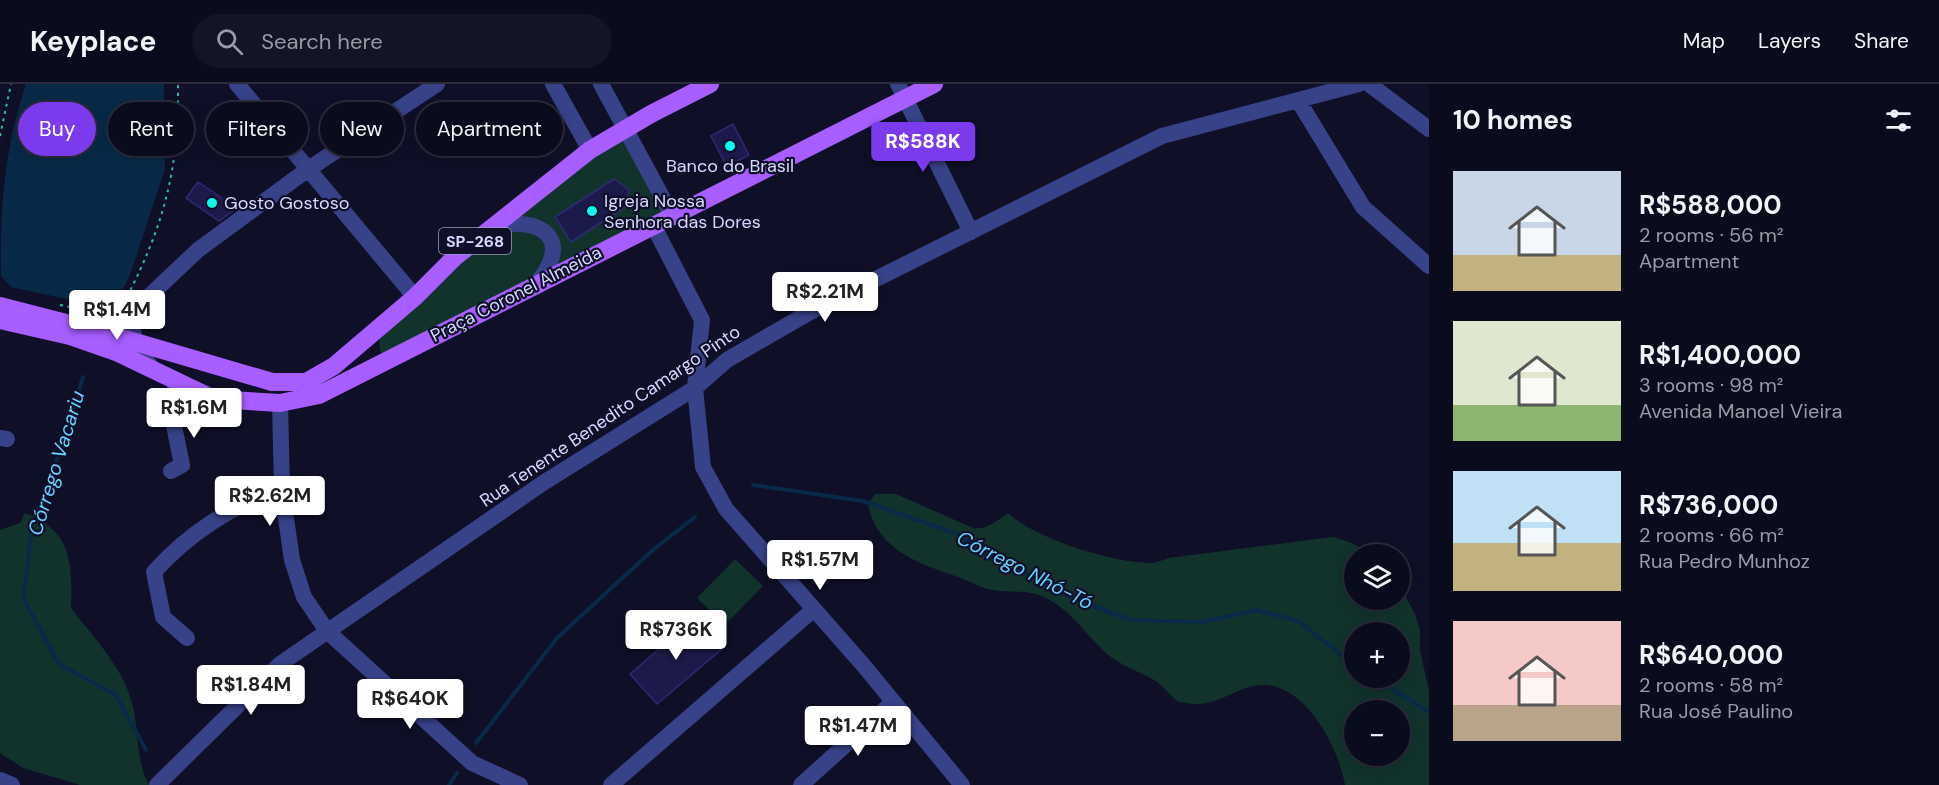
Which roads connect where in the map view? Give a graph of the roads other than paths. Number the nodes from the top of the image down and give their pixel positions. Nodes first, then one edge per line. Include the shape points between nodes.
1 (237, 84) edge
2 (437, 84) edge
3 (553, 84) edge
4 (601, 84) edge
5 (710, 84) edge
6 (934, 84) edge
7 (1359, 84) edge
8 (1369, 84) edge
9 (902, 91) edge
10 (1298, 100) junction
11 (626, 128) junction
12 (1429, 129) edge
13 (590, 150) junction
14 (307, 170) junction
15 (673, 216) junction
16 (653, 225) junction
17 (494, 226) junction
18 (971, 232) junction
19 (1429, 266) edge
20 (536, 284) junction
21 (415, 297) junction
22 (131, 304) junction
23 (0, 306) edge
24 (0, 320) edge
25 (104, 323) junction
26 (137, 343) junction
27 (203, 364) junction
28 (152, 368) junction
29 (183, 383) junction
30 (695, 388) junction
31 (280, 403) junction
32 (171, 471) dead end
33 (282, 490) junction
34 (813, 610) junction
35 (327, 631) junction
36 (188, 638) dead end
37 (892, 703) junction
38 (0, 780) edge
39 (157, 784) edge
40 (12, 785) edge
41 (520, 785) edge
42 (611, 785) edge
43 (801, 785) edge
44 (962, 785) edge

1 - 14 street
2 - 14 street
3 - 13 street
4 - 11 street
5 - 11 main road, SP-268
6 - 9 main road, Praça Coronel Almeida
7 - 10 street, Rua Tenente Benedito Camargo Pinto
8 - 12 street
9 - 15 main road, Praça Coronel Almeida
9 - 18 street
10 - 18 street, Rua Tenente Benedito Camargo Pinto via 1162,136
10 - 19 street via 1363,207
11 - 13 main road, SP-268
11 - 15 street
13 - 17 main road, SP-268
14 - 21 street
14 - 22 street
15 - 16 main road, Praça Coronel Almeida
16 - 20 main road, Praça Coronel Almeida
16 - 30 street via 702,320
17 - 20 street via 524,222 545,231 551,240 553,257
17 - 21 main road, SP-268 via 455,257
18 - 30 street, Rua Tenente Benedito Camargo Pinto via 810,312 727,360
20 - 31 main road, Praça Coronel Almeida via 319,395
21 - 27 main road, SP-268 via 334,366 306,382 272,382
22 - 25 street via 126,318
22 - 26 street via 132,331
23 - 25 main road, SP-268
24 - 28 main road, Praça Coronel Almeida via 70,336
25 - 26 main road, SP-268
26 - 27 main road, SP-268
26 - 28 street
27 - 29 main road via 188,370
28 - 29 main road, Praça Coronel Almeida
29 - 31 main road, Praça Coronel Almeida via 214,399
29 - 32 street via 171,416 182,465
30 - 34 street via 703,467 726,509
30 - 35 street, Rua Tenente Benedito Camargo Pinto via 543,483
31 - 33 street
33 - 35 street via 292,560 304,597
33 - 36 street via 233,509 170,554 154,572 163,617
34 - 37 street
34 - 42 street
35 - 39 street, Rua Tenente Benedito Camargo Pinto via 280,664
35 - 41 street via 472,763
37 - 43 street
37 - 44 street
38 - 40 street

